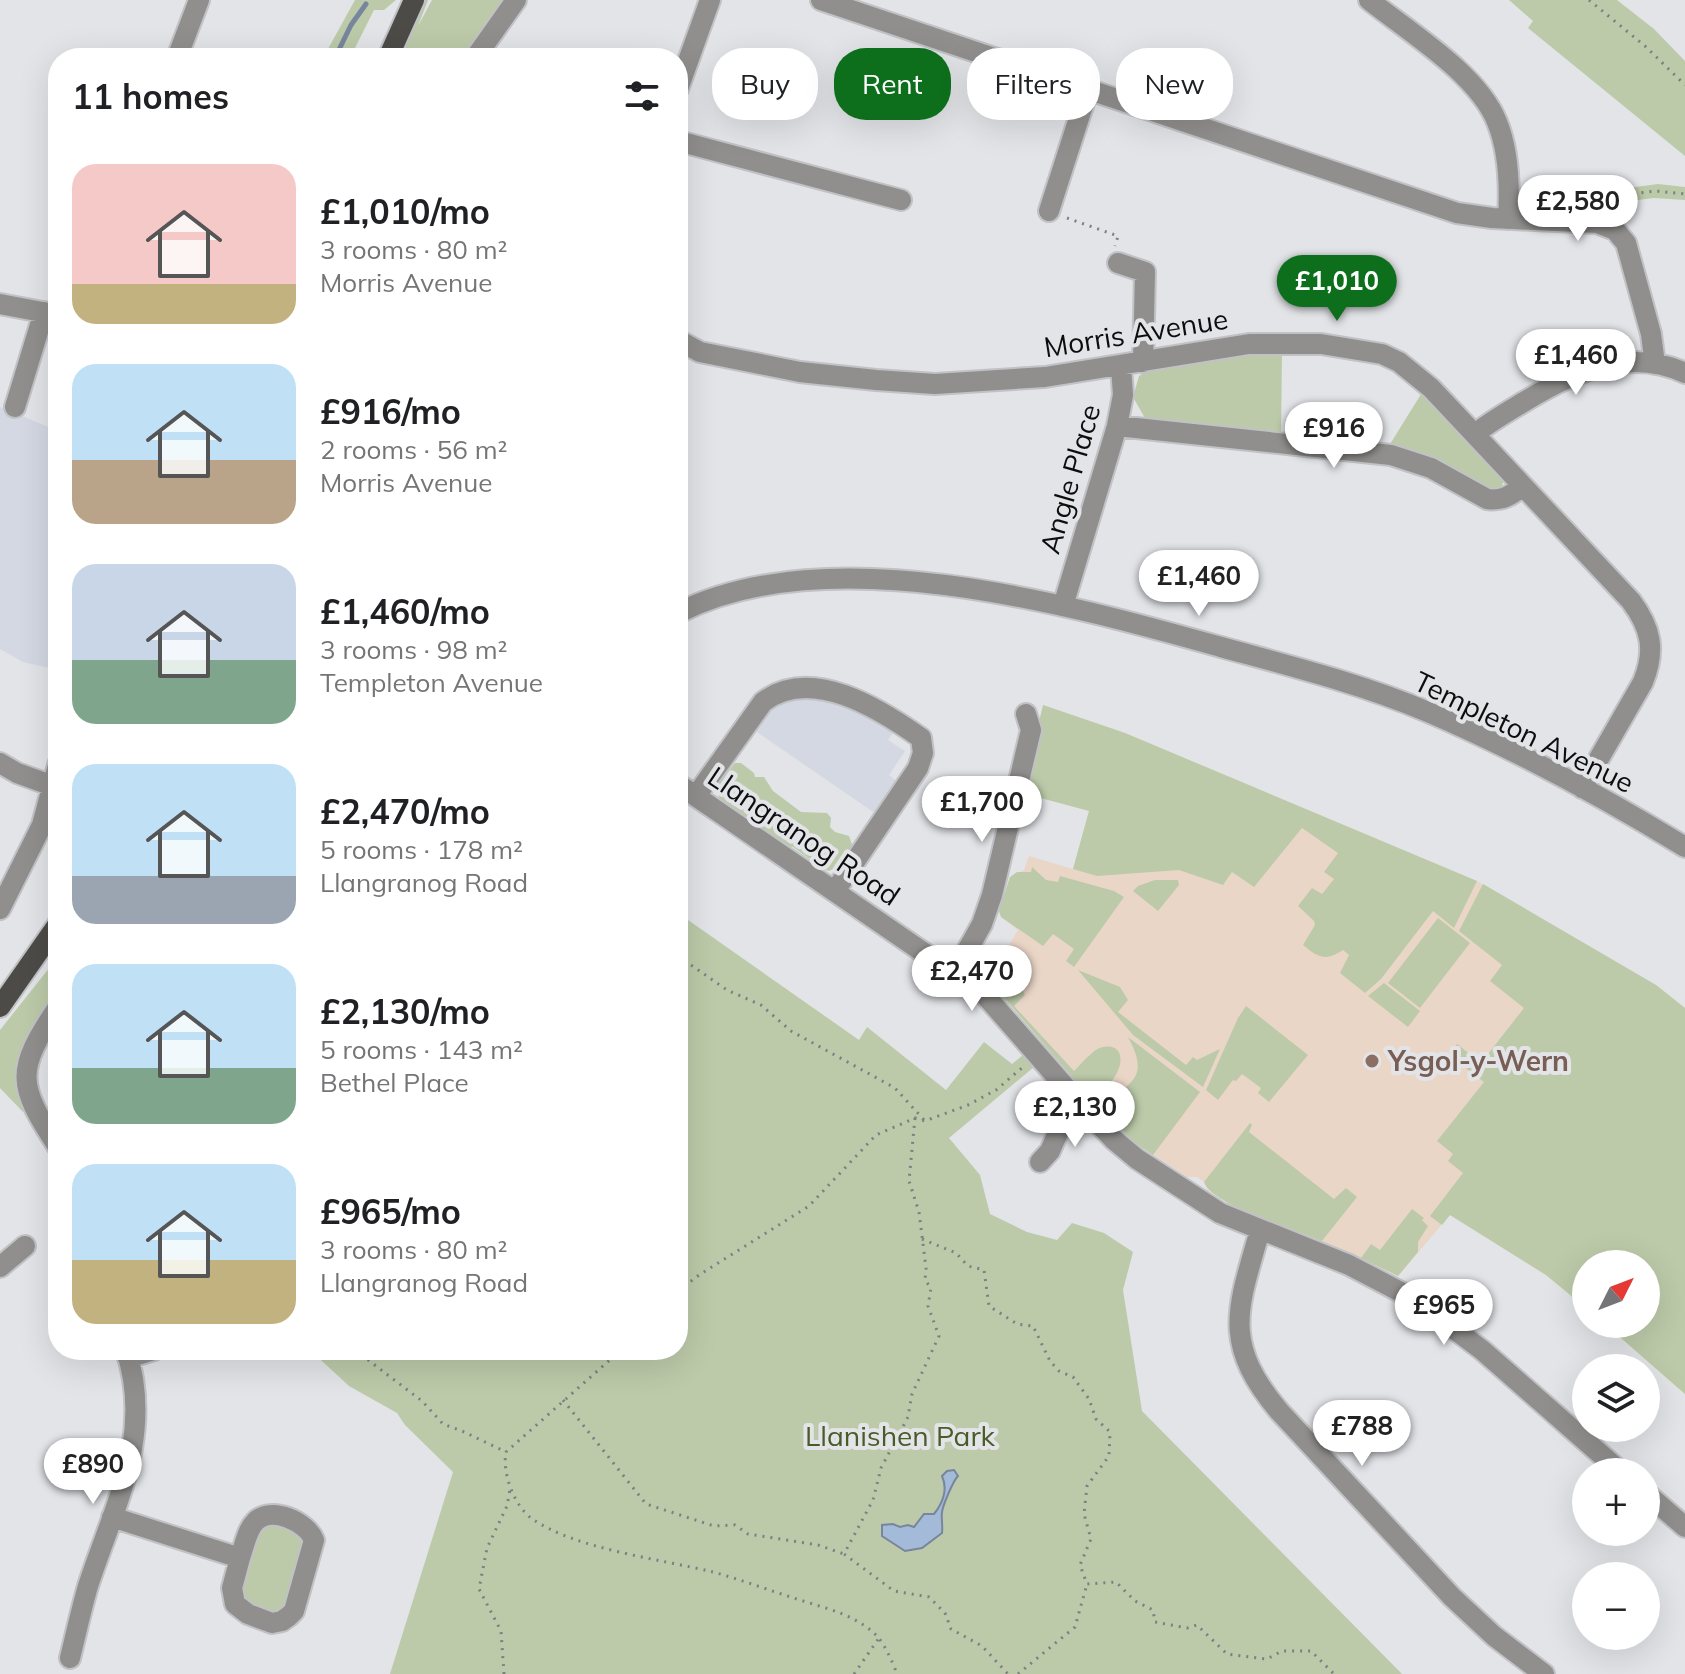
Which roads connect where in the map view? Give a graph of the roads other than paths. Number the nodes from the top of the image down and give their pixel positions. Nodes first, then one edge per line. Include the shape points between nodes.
1 (199, 0) edge
2 (414, 0) edge
3 (516, 0) edge
4 (710, 0) edge
5 (821, 0) edge
6 (1369, 0) edge
7 (181, 48) edge
8 (392, 48) edge
9 (482, 48) edge
10 (967, 49) edge
11 (688, 61) edge
12 (1100, 94) edge
13 (1078, 120) edge
14 (688, 144) edge
15 (901, 200) dead end
16 (1049, 211) road end
17 (1508, 219) junction
18 (1118, 263) road end
19 (0, 304) edge
20 (48, 313) edge
21 (48, 322) edge
22 (688, 345) edge
23 (1143, 362) junction
24 (1655, 364) junction
25 (1121, 366) junction
26 (1685, 373) edge
27 (15, 407) dead end
28 (1117, 426) junction
29 (1475, 434) junction
30 (1522, 486) junction
31 (1063, 606) junction
32 (688, 608) edge
33 (1026, 714) dead end
34 (0, 763) edge
35 (48, 784) edge
36 (1582, 788) junction
37 (688, 791) edge
38 (696, 796) junction
39 (48, 804) edge
40 (1685, 847) edge
41 (835, 891) junction
42 (0, 909) edge
43 (48, 938) edge
44 (955, 972) junction
45 (0, 1007) edge
46 (48, 1024) edge
47 (1082, 1106) junction
48 (48, 1131) edge
49 (1040, 1162) dead end
50 (1260, 1230) junction
51 (25, 1246) dead end
52 (0, 1267) edge
53 (128, 1360) edge
54 (1605, 1458) edge
55 (1660, 1505) edge
56 (112, 1517) junction
57 (1685, 1527) edge
58 (240, 1558) junction
59 (70, 1658) dead end
60 (1544, 1674) edge

1 - 7 street
2 - 8 main road
3 - 9 street
4 - 11 street
5 - 10 street
6 - 17 street via 1482,94 1505,149
12 - 17 street via 1428,204
13 - 16 street
14 - 15 street
17 - 24 street via 1597,223 1615,230 1626,243
18 - 23 street via 1145,272
19 - 20 street
21 - 27 street
22 - 25 street, Morris Avenue via 800,372 935,384
23 - 25 street, Morris Avenue
23 - 29 street, Morris Avenue via 1249,344 1368,350 1399,362 1420,378
24 - 26 street
24 - 29 street via 1606,364 1572,374
25 - 28 street, Angle Place
28 - 30 street via 1391,455 1431,468 1487,499 1512,495
28 - 31 street, Angle Place
29 - 30 street, Morris Avenue
30 - 36 street, Morris Avenue via 1631,601 1650,634 1651,656 1643,682
31 - 32 street, Templeton Avenue via 940,585 837,579 749,588
31 - 36 street, Templeton Avenue via 1389,698
33 - 44 street via 1031,730 998,876 982,924
34 - 35 street
36 - 40 street, Templeton Avenue
37 - 38 street, Llangranog Road
38 - 41 street, Llangranog Road
38 - 41 street via 763,702 777,692 819,689 848,696 907,728 921,738 918,768
39 - 42 street
41 - 44 street, Llangranog Road
43 - 45 main road
44 - 47 street, Llangranog Road via 994,1005
46 - 48 street via 26,1075 30,1102
47 - 49 street via 1064,1122
47 - 50 street, Llangranog Road via 1137,1159 1220,1213
50 - 54 street, Llangranog Road via 1349,1265 1414,1299 1482,1350
50 - 60 street via 1238,1317 1241,1346 1254,1378 1452,1597
51 - 52 street
53 - 56 street via 136,1400 135,1439
55 - 57 street
56 - 58 street
56 - 59 street
58 - 58 street via 252,1525 266,1515 305,1525 314,1540 294,1611 282,1621 272,1623 235,1604 232,1588

